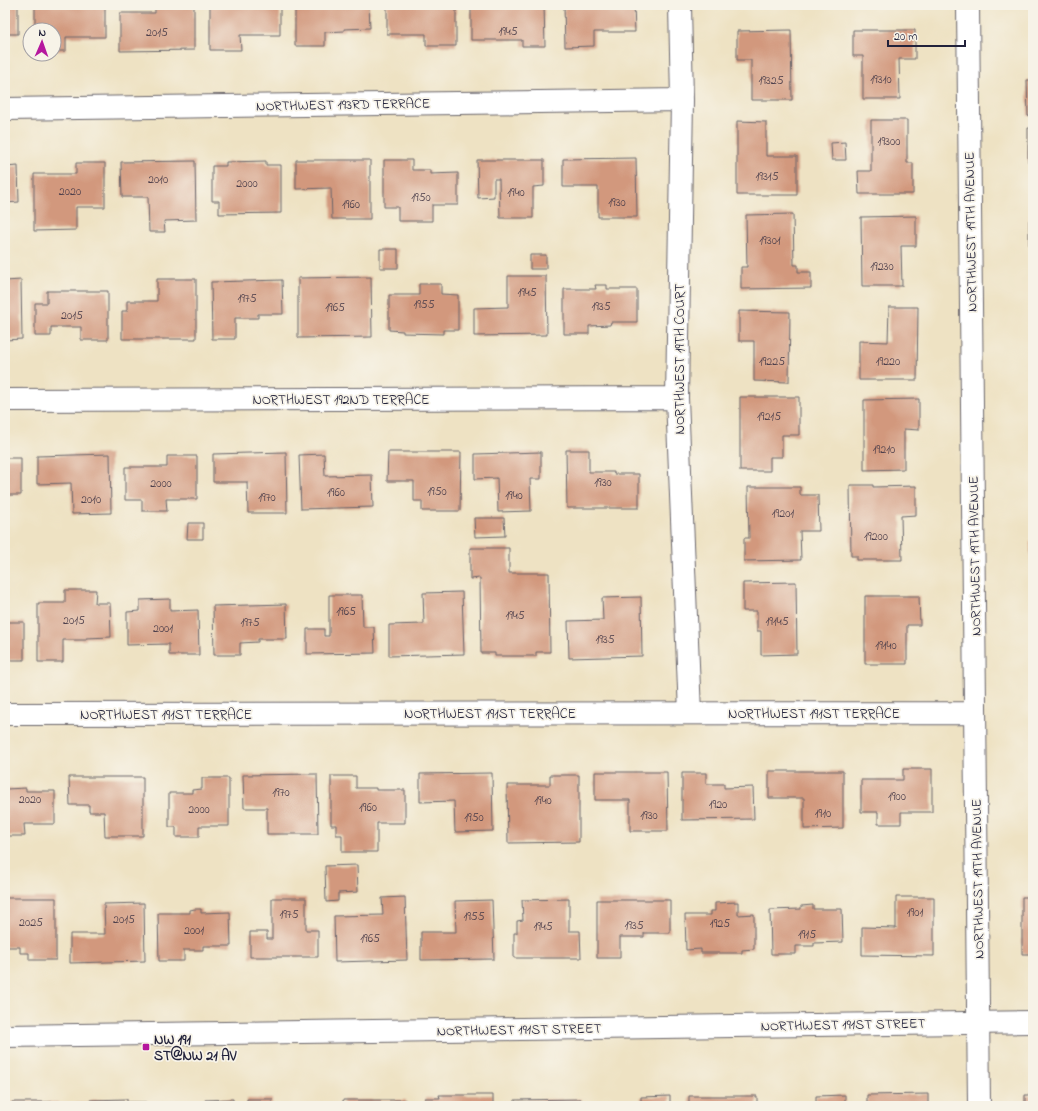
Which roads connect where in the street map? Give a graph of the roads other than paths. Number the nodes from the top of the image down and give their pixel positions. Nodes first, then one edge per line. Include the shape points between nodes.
1 (680, 5) edge
2 (968, 5) edge
3 (682, 100) junction
4 (5, 109) edge
5 (677, 398) junction
6 (5, 400) edge
7 (690, 713) junction
8 (975, 713) junction
9 (5, 714) edge
10 (979, 1022) junction
11 (1033, 1022) edge
12 (5, 1036) edge
13 (980, 1106) edge

1 - 3 street, NORTHWEST 19TH COURT
2 - 8 street, NORTHWEST 19TH AVENUE
3 - 4 street, NORTHWEST 193RD TERRACE
3 - 5 street, NORTHWEST 19TH COURT
5 - 6 street, NORTHWEST 192ND TERRACE
5 - 7 street, NORTHWEST 19TH COURT
7 - 8 street, NORTHWEST 191ST TERRACE
7 - 9 street, NORTHWEST 191ST TERRACE
8 - 10 street, NORTHWEST 19TH AVENUE
10 - 11 street, NORTHWEST 191ST STREET
10 - 12 street, NORTHWEST 191ST STREET
10 - 13 street, NORTHWEST 19TH AVENUE

